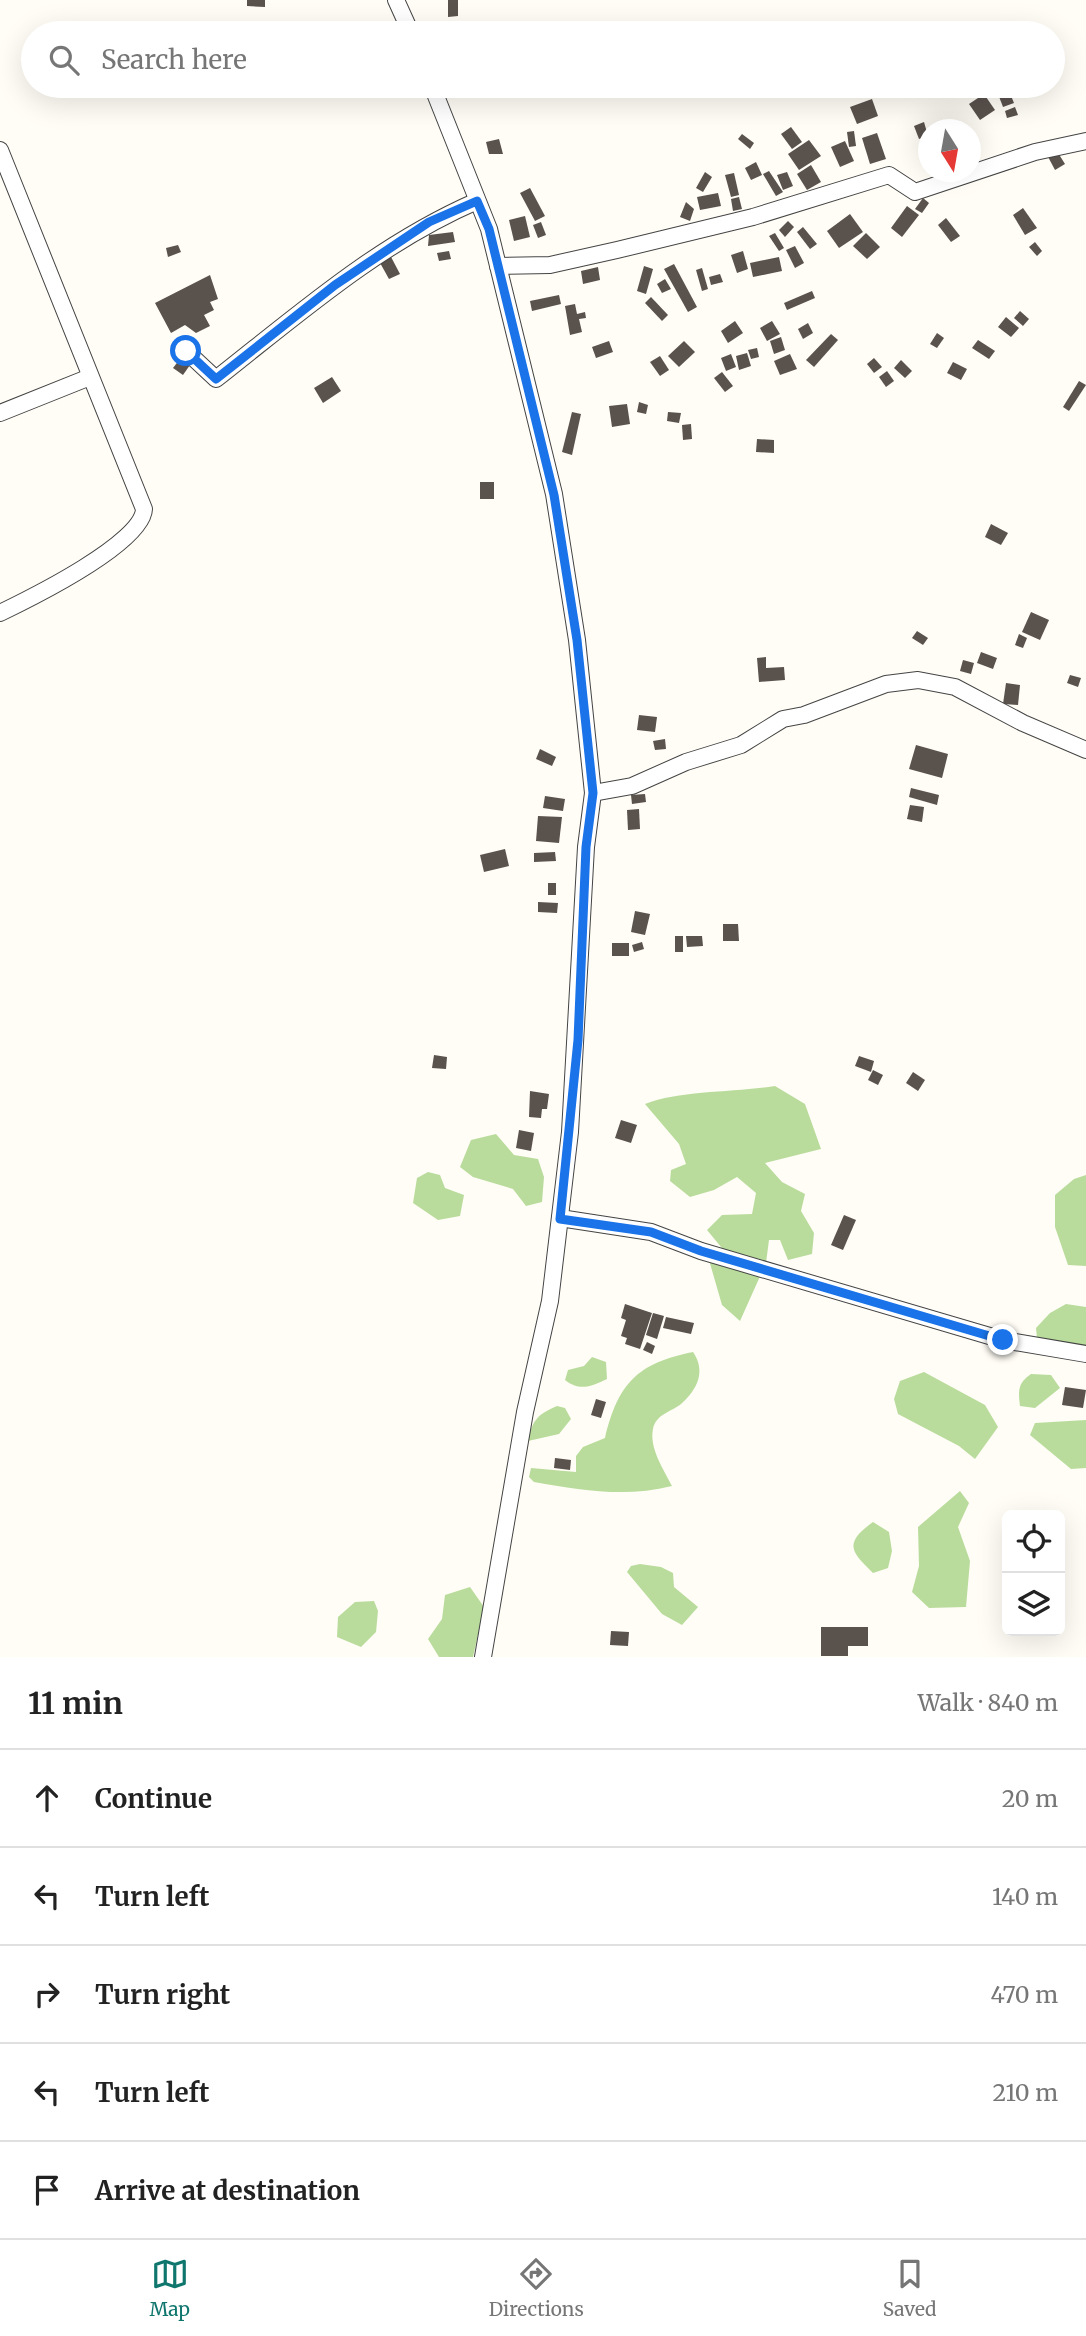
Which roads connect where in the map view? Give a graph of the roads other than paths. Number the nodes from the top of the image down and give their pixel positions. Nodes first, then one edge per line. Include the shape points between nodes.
1 (397, 0) edge
2 (406, 21) edge
3 (437, 98) edge
4 (1086, 141) edge
5 (0, 150) edge
6 (477, 201) junction
7 (498, 266) junction
8 (186, 351) dead end
9 (90, 377) junction
10 (0, 413) edge
11 (0, 613) edge
12 (1086, 750) edge
13 (593, 793) junction
14 (560, 1219) junction
15 (1086, 1354) edge
16 (483, 1657) edge

1 - 2 street
3 - 6 street
4 - 7 street via 1035,152 915,192 888,175 753,217 617,250 550,265
5 - 9 street
6 - 7 street
6 - 8 street via 429,222 335,285 216,379
7 - 13 street via 554,495 577,640
9 - 10 street
9 - 11 street via 144,516 130,534 75,573
12 - 13 street via 955,687 918,680 886,684 783,719 741,745 632,786
13 - 14 street via 586,847 578,1040
14 - 15 street via 651,1232 1003,1340
14 - 16 street via 550,1301 525,1412

